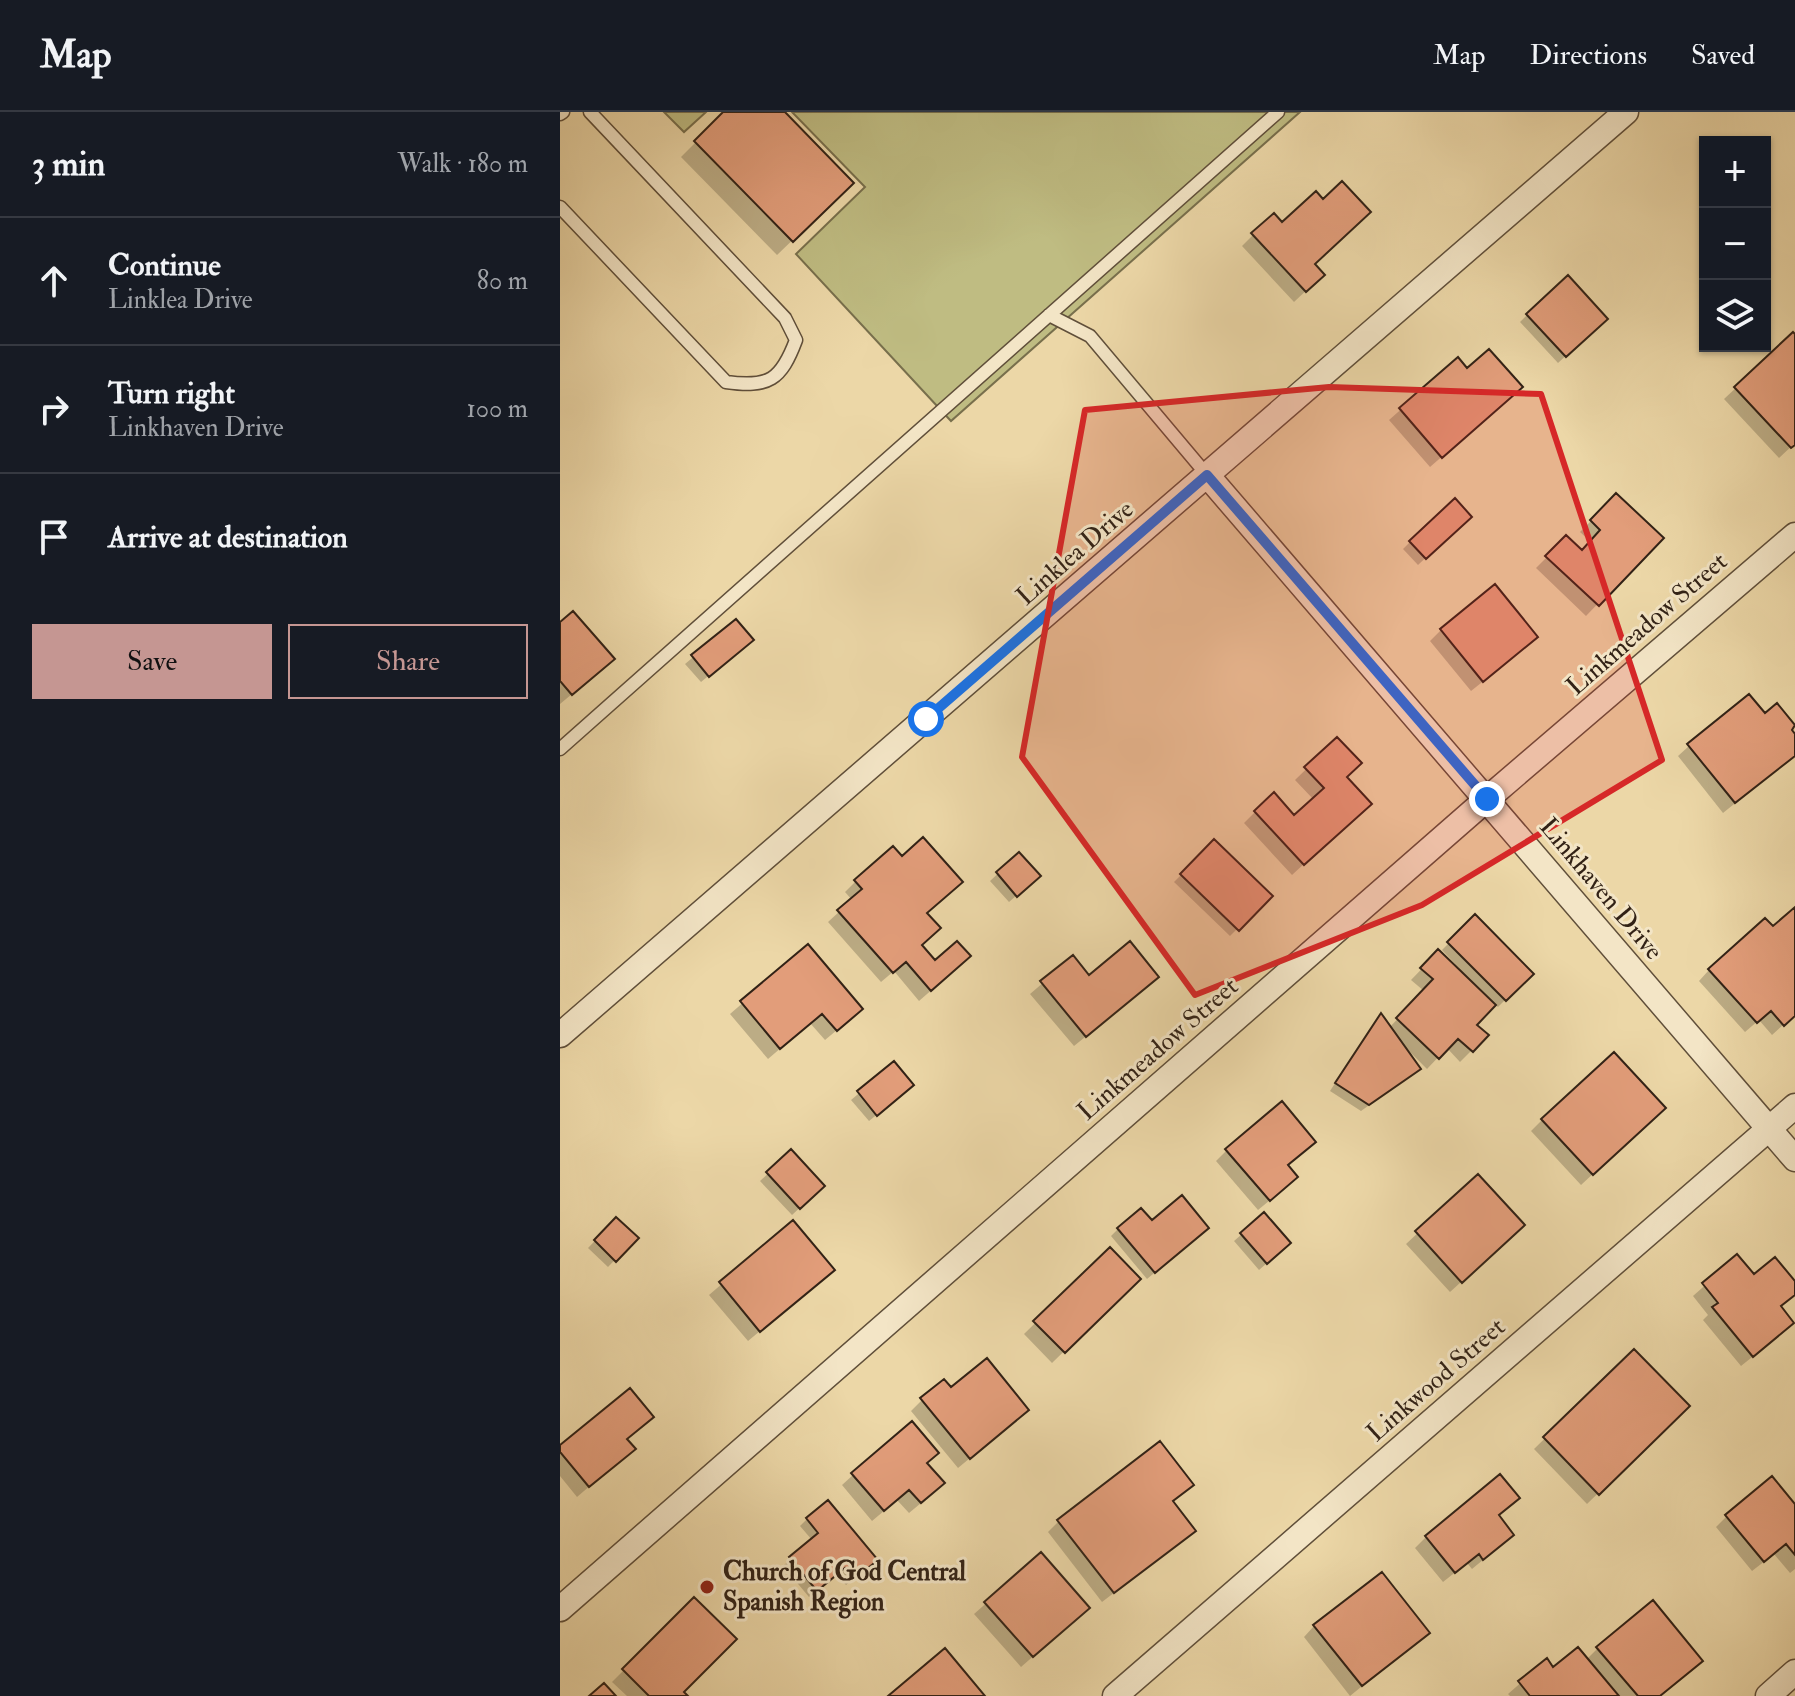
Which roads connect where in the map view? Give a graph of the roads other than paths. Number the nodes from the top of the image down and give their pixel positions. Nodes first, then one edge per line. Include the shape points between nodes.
1 (590, 112) edge
2 (1278, 112) edge
3 (1626, 112) edge
4 (560, 207) edge
5 (1049, 315) junction
6 (1207, 475) junction
7 (1795, 535) edge
8 (560, 749) edge
9 (1487, 799) junction
10 (560, 1035) edge
11 (1795, 1106) edge
12 (1769, 1129) junction
13 (1795, 1159) edge
14 (560, 1609) edge
15 (1795, 1672) edge
16 (1115, 1696) edge
17 (1768, 1696) edge

1 - 4 lane via 785,318 796,340 786,366 752,386 726,382
2 - 5 lane
3 - 6 street, Linklea Drive
5 - 6 lane via 1090,336
5 - 8 lane
6 - 9 street, Linkhaven Drive
6 - 10 street, Linklea Drive
7 - 9 street, Linkmeadow Street
9 - 12 street, Linkhaven Drive
9 - 14 street, Linkmeadow Street
11 - 12 street, Linkwood Street
12 - 13 street, Linkhaven Drive
12 - 16 street, Linkwood Street
15 - 17 street

